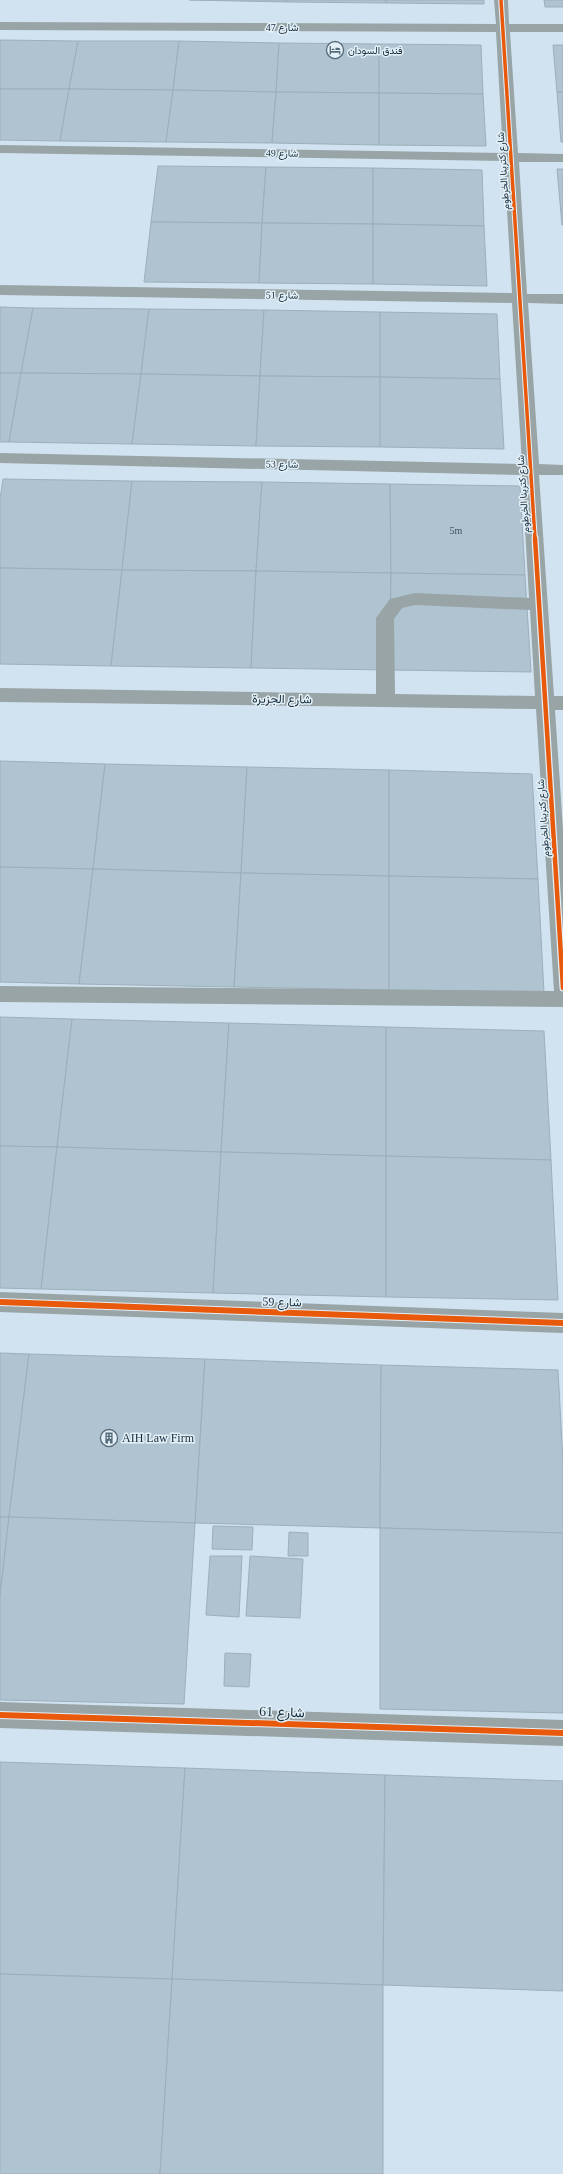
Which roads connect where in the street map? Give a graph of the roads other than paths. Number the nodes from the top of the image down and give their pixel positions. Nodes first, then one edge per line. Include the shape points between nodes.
1 (501, 0) edge
2 (0, 26) edge
3 (503, 27) junction
4 (563, 28) edge
5 (0, 149) edge
6 (511, 157) junction
7 (563, 158) edge
8 (0, 290) edge
9 (520, 298) junction
10 (563, 299) edge
11 (0, 458) edge
12 (530, 470) junction
13 (563, 470) edge
14 (539, 604) junction
15 (0, 695) edge
16 (386, 700) junction
17 (554, 703) edge
18 (563, 988) edge
19 (0, 994) edge
20 (563, 999) edge
21 (0, 1302) edge
22 (563, 1323) edge
23 (0, 1715) edge
24 (563, 1733) edge

1 - 3 street, شارع كترينا الخرطوم
2 - 3 street, شارع 47
3 - 4 street, شارع 47
3 - 6 street, شارع كترينا الخرطوم
5 - 6 street, شارع 49
6 - 7 street, شارع 49
6 - 9 street, شارع كترينا الخرطوم
8 - 9 street, شارع 51
9 - 10 street, شارع 51
9 - 12 street, شارع كترينا الخرطوم
11 - 12 street, شارع 53
12 - 13 street, شارع 53
12 - 14 street, شارع كترينا الخرطوم
14 - 16 street via 415,599 396,603 385,618
14 - 17 street, شارع كترينا الخرطوم
15 - 16 street, شارع الجزيرة
16 - 17 street, شارع الجزيرة
17 - 18 street, شارع كترينا الخرطوم
19 - 20 street
21 - 22 street, شارع 59
23 - 24 street, شارع 61

